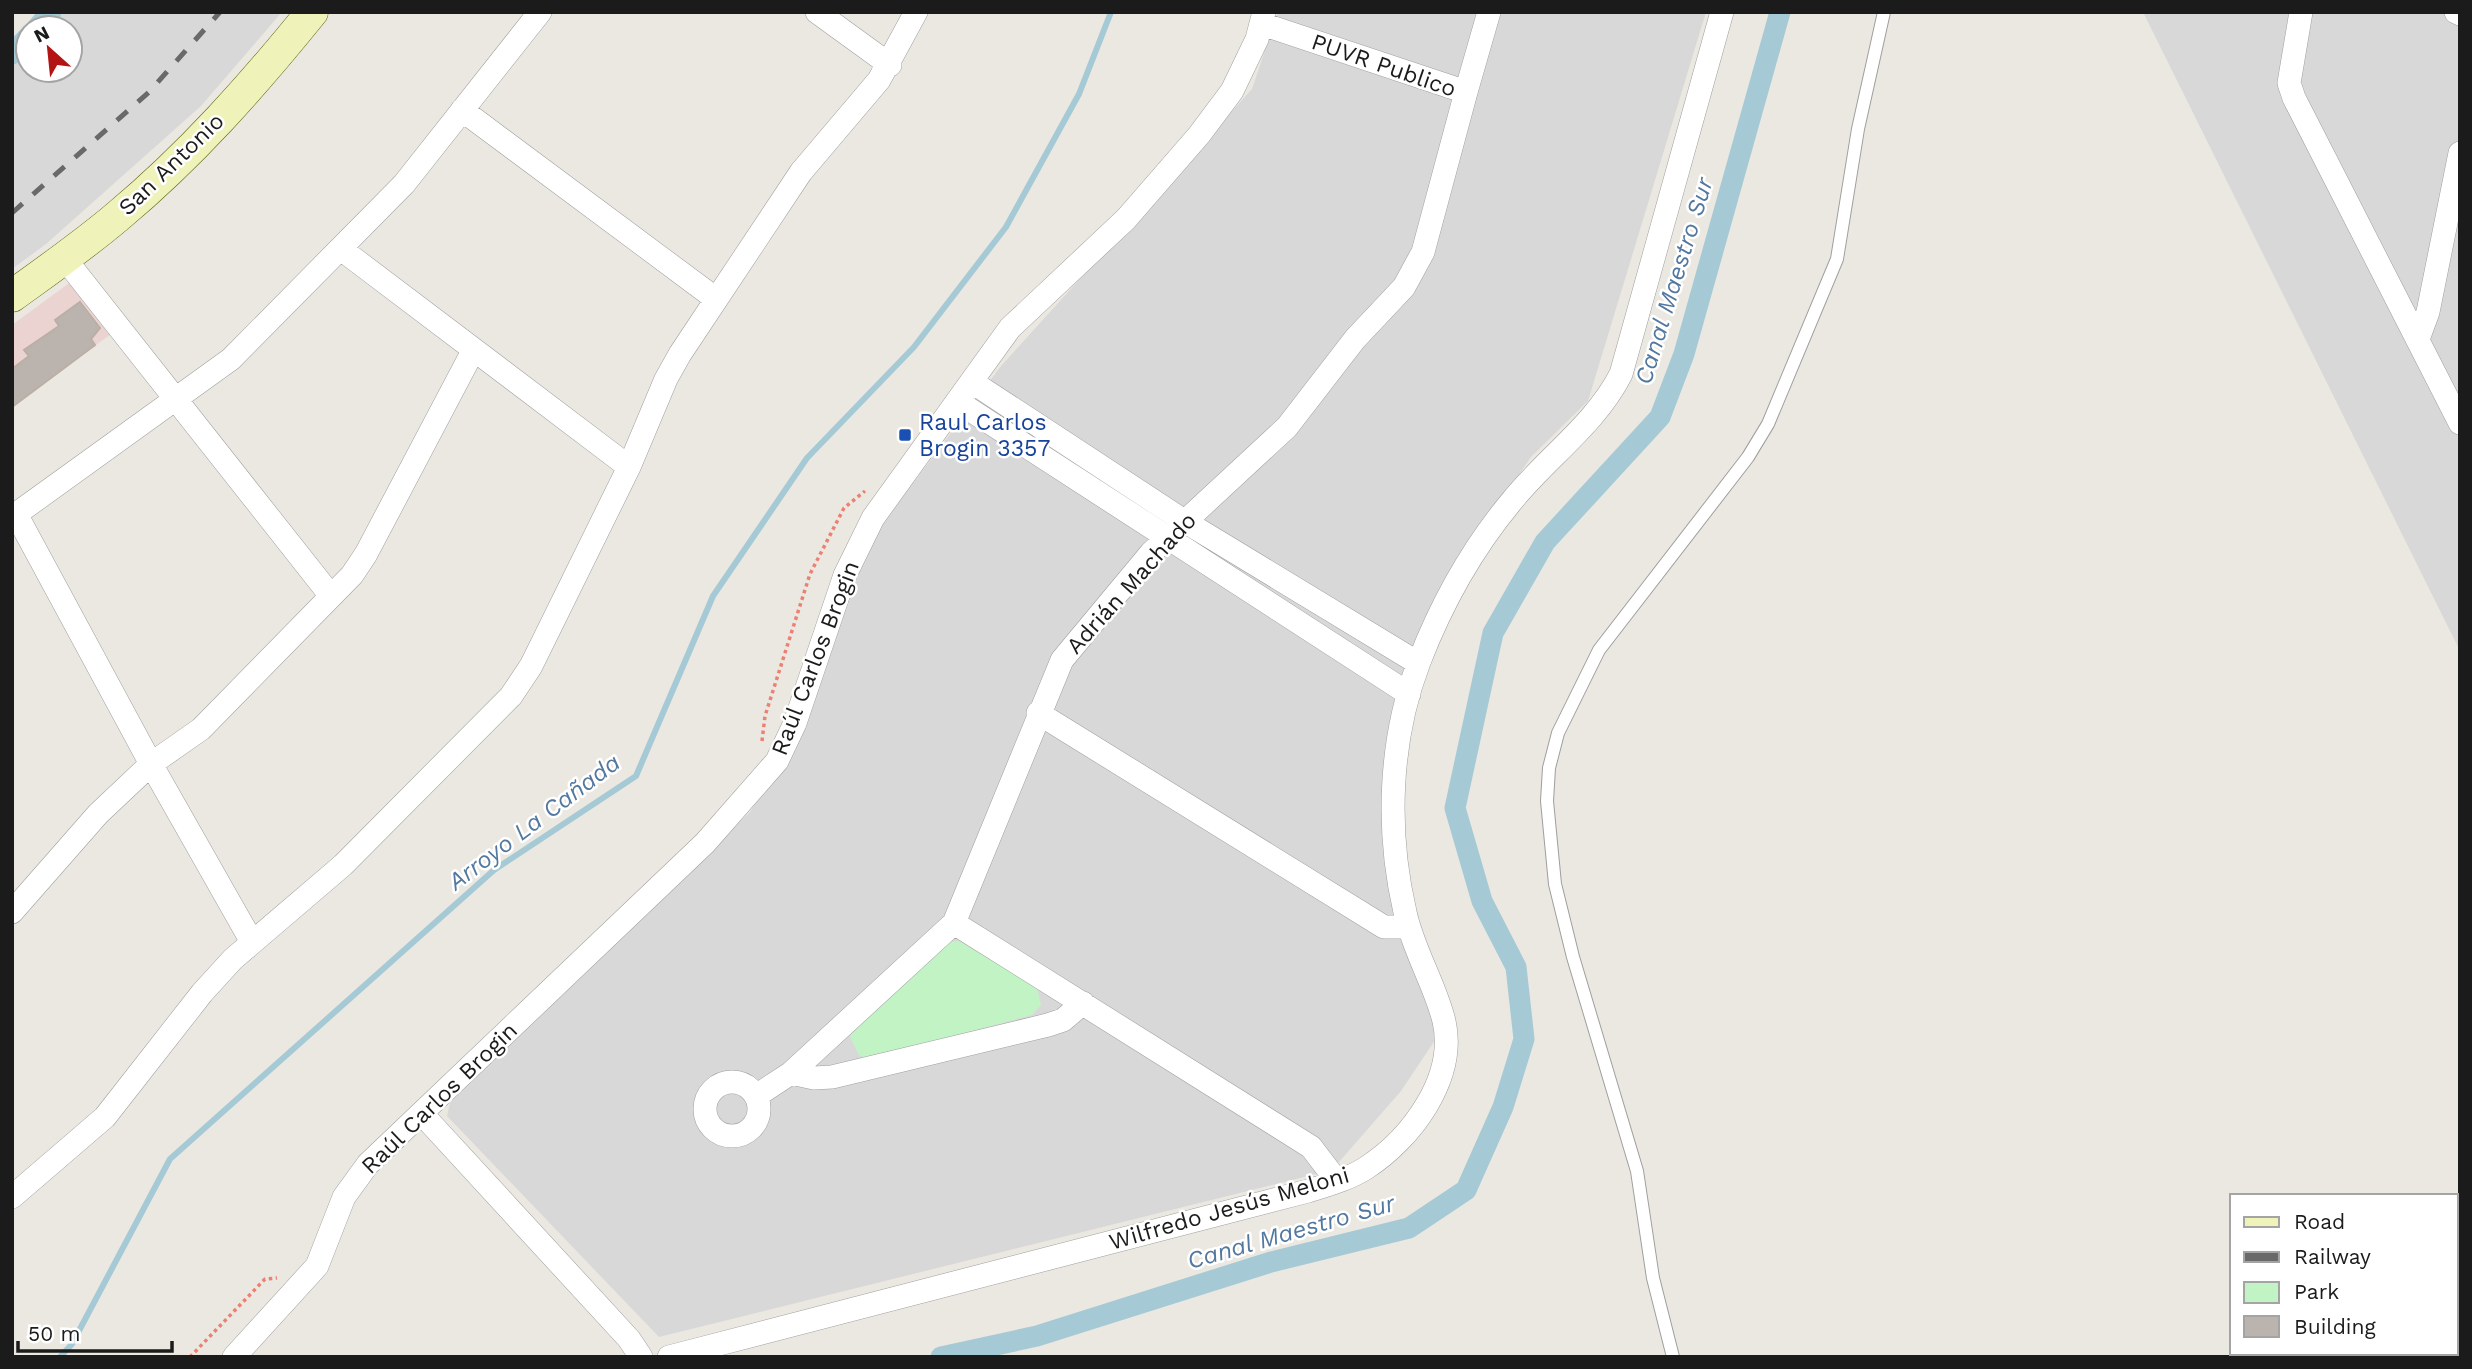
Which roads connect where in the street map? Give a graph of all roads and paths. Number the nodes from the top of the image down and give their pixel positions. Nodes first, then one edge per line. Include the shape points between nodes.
1 (312, 12) edge
2 (540, 12) edge
3 (817, 12) edge
4 (916, 12) edge
5 (1489, 12) edge
6 (1722, 12) edge
7 (1884, 12) edge
8 (2301, 12) edge
9 (1263, 18) edge
10 (890, 65) junction
11 (1466, 92) junction
12 (462, 110) junction
13 (2460, 153) edge
14 (341, 249) junction
15 (65, 259) junction
16 (12, 296) edge
17 (716, 299) junction
18 (2418, 339) junction
19 (473, 351) junction
20 (972, 382) junction
21 (174, 399) junction
22 (958, 402) junction
23 (2460, 423) edge
24 (629, 467) junction
25 (868, 489) dead end
26 (14, 515) edge
27 (1184, 521) junction
28 (1166, 537) junction
29 (331, 596) junction
30 (1418, 663) junction
31 (1409, 694) junction
32 (1038, 713) junction
33 (761, 744) dead end
34 (151, 764) junction
35 (12, 912) edge
36 (954, 923) junction
37 (1409, 927) junction
38 (252, 942) junction
39 (1083, 1003) junction
40 (791, 1073) junction
41 (756, 1096) dead end
42 (423, 1115) junction
43 (1337, 1181) junction
44 (12, 1197) edge
45 (287, 1278) dead end
46 (190, 1357) edge
47 (234, 1357) edge
48 (641, 1357) edge
49 (668, 1357) edge
50 (1673, 1357) edge

1 - 15 main road, San Antonio via 269,65 175,164
2 - 12 street
3 - 10 street
4 - 10 street
5 - 11 street, PUVR Publico
6 - 30 street, Wilfredo Jesús Meloni via 1621,374 1598,410 1511,502 1462,573
7 - 50 lane via 1858,129 1837,259 1768,424 1748,457 1599,650 1558,733 1549,768 1547,801 1555,884 1637,1171 1653,1278
8 - 18 street via 2288,83
9 - 11 street, PUVR Publico
9 - 20 street, Raúl Carlos Brogin via 1232,91 1199,135 1126,219 1010,328
10 - 17 street via 801,172
11 - 27 street, Adrián Machado via 1423,252 1405,287 1355,339 1287,427
12 - 14 street via 404,184
12 - 17 street
13 - 18 street via 2428,312
14 - 19 street
14 - 21 street via 231,359
15 - 16 main road, San Antonio
15 - 21 street
17 - 24 street via 666,379
18 - 23 street
19 - 24 street
19 - 29 street via 366,554
20 - 22 street, Raúl Carlos Brogin
20 - 27 street
21 - 26 street
21 - 29 street
22 - 28 street
22 - 42 street, Raúl Carlos Brogin via 857,547 795,723 777,761 705,843
24 - 38 street via 531,666 511,696 344,865
25 - 33 path via 844,508 810,574 765,716
26 - 34 street
27 - 28 street, Adrián Machado
27 - 30 street
28 - 31 street
28 - 32 street, Adrián Machado via 1070,650
29 - 34 street via 201,729
30 - 31 street, Wilfredo Jesús Meloni
31 - 37 street, Wilfredo Jesús Meloni via 1392,829
32 - 36 street, Adrián Machado
32 - 37 street via 1384,927
34 - 35 street via 98,814
34 - 38 street
36 - 39 street
36 - 40 street, Adrián Machado
37 - 43 street, Wilfredo Jesús Meloni via 1441,1013 1446,1040 1443,1060 1425,1109 1405,1136 1364,1170
38 - 44 street via 202,993 106,1117
39 - 40 street via 1063,1020 1035,1029 832,1077
39 - 43 street via 1311,1147
40 - 41 street, Adrián Machado
42 - 47 street, Raúl Carlos Brogin via 356,1178 344,1196 317,1266
42 - 48 street
43 - 49 street, Wilfredo Jesús Meloni
45 - 46 path via 265,1279

